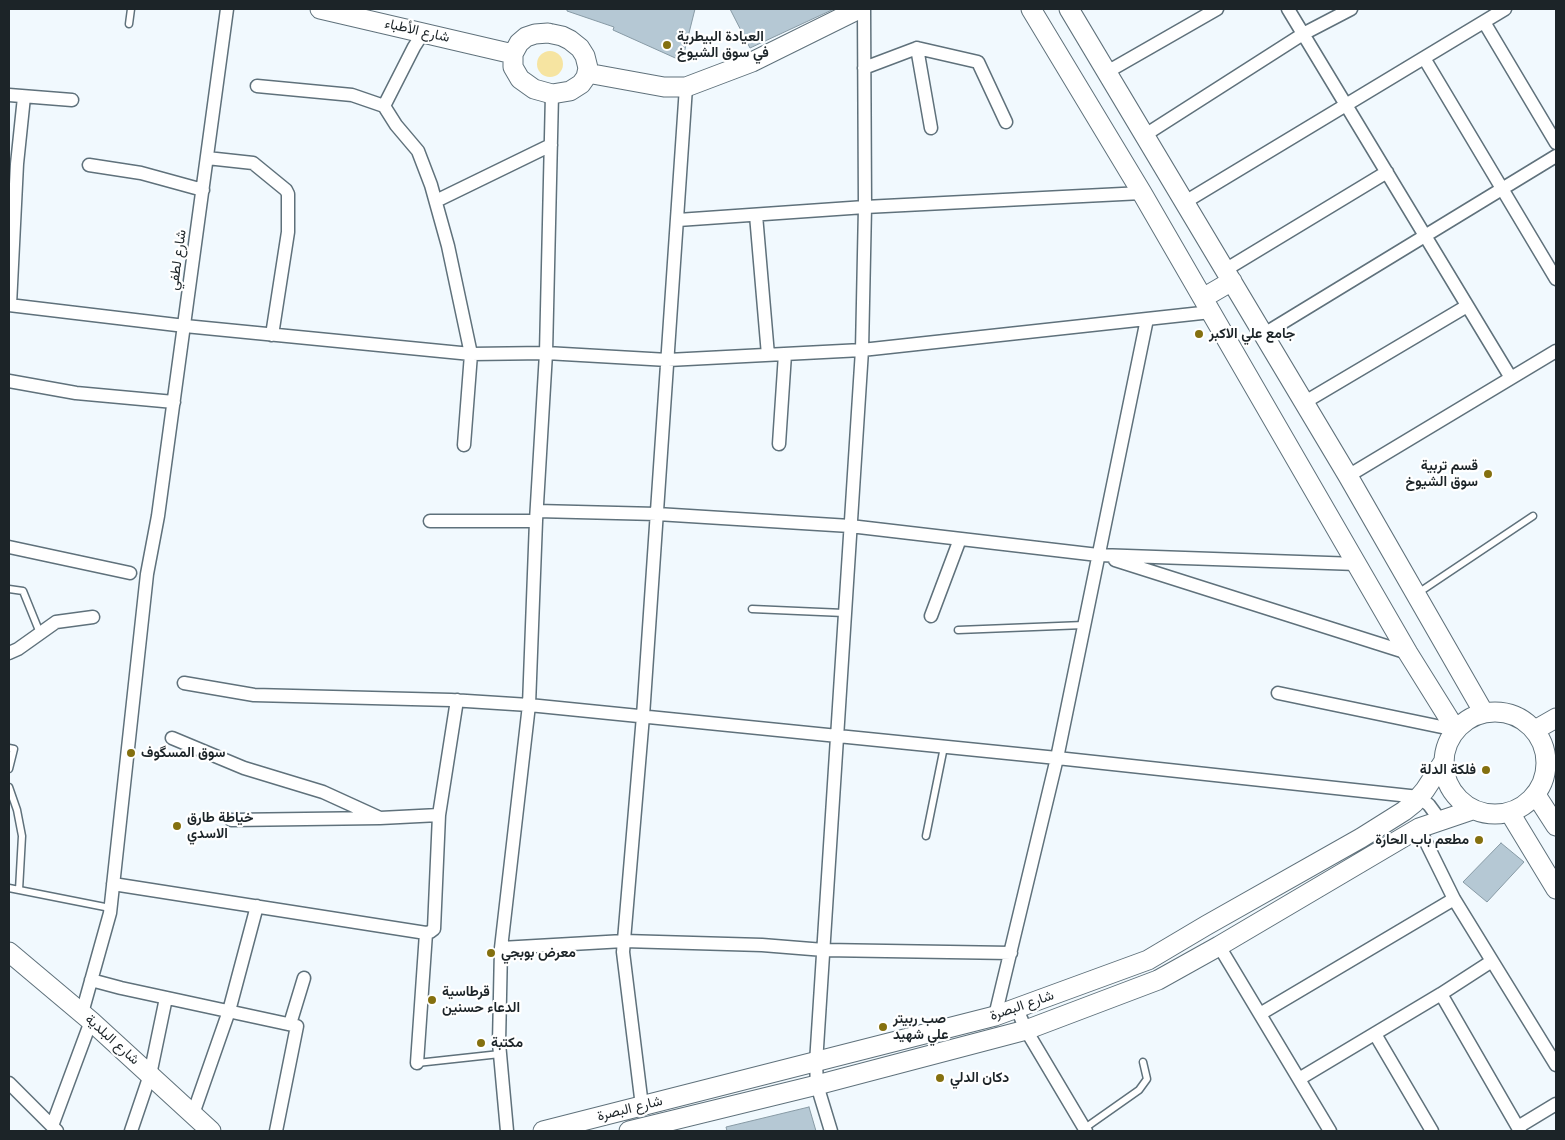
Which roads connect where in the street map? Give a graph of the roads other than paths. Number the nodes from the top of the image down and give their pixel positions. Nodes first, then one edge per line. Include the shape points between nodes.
1 (131, 9) edge
2 (228, 9) edge
3 (320, 9) edge
4 (860, 9) edge
5 (864, 9) edge
6 (1030, 9) edge
7 (1069, 9) edge
8 (1217, 9) edge
9 (1288, 9) edge
10 (1350, 9) edge
11 (370, 14) edge
12 (1494, 14) edge
13 (129, 24) dead end
14 (423, 33) junction
15 (1303, 34) junction
16 (917, 48) junction
17 (513, 54) junction
18 (1424, 58) junction
19 (864, 68) junction
20 (1107, 72) junction
21 (587, 73) junction
22 (257, 86) dead end
23 (686, 87) junction
24 (552, 94) junction
25 (9, 95) edge
26 (24, 97) junction
27 (72, 100) dead end
28 (384, 106) junction
29 (1346, 106) junction
30 (1006, 122) dead end
31 (931, 128) dead end
32 (1144, 135) junction
33 (1556, 143) edge
34 (551, 145) junction
35 (1556, 156) edge
36 (207, 158) junction
37 (89, 165) dead end
38 (1387, 172) junction
39 (1503, 188) junction
40 (203, 190) junction
41 (1142, 193) junction
42 (436, 201) junction
43 (1185, 202) junction
44 (865, 207) junction
45 (756, 215) junction
46 (678, 220) junction
47 (1425, 236) junction
48 (11, 241) edge
49 (1229, 275) junction
50 (1556, 279) edge
51 (9, 305) edge
52 (1207, 305) junction
53 (1467, 306) junction
54 (1147, 319) junction
55 (185, 326) junction
56 (1264, 334) junction
57 (272, 335) junction
58 (862, 350) junction
59 (1556, 351) edge
60 (546, 353) junction
61 (471, 354) junction
62 (785, 354) junction
63 (768, 355) junction
64 (668, 360) junction
65 (1511, 378) junction
66 (9, 381) edge
67 (174, 402) junction
68 (1305, 402) junction
69 (778, 444) dead end
70 (464, 445) dead end
71 (1348, 476) junction
72 (657, 514) junction
73 (536, 516) junction
74 (1533, 516) dead end
75 (430, 521) dead end
76 (850, 526) junction
77 (960, 539) junction
78 (9, 547) edge
79 (1098, 555) junction
80 (1357, 564) junction
81 (130, 573) dead end
82 (9, 589) edge
83 (1416, 594) junction
84 (752, 609) dead end
85 (844, 613) junction
86 (931, 616) dead end
87 (93, 617) dead end
88 (1084, 625) junction
89 (958, 630) dead end
90 (40, 633) junction
91 (9, 653) edge
92 (1408, 653) junction
93 (184, 682) dead end
94 (1278, 692) dead end
95 (457, 700) junction
96 (529, 705) junction
97 (1484, 713) junction
98 (643, 716) junction
99 (1556, 718) edge
100 (1456, 730) junction
101 (1535, 730) junction
102 (837, 737) junction
103 (172, 738) dead end
104 (944, 747) junction
105 (9, 748) edge
106 (1551, 748) edge
107 (1057, 758) junction
108 (1444, 761) junction
109 (9, 769) edge
110 (9, 788) edge
111 (1536, 795) junction
112 (1419, 797) junction
113 (1472, 810) junction
114 (1510, 813) junction
115 (439, 815) junction
116 (380, 818) junction
117 (231, 820) dead end
118 (1440, 820) junction
119 (1556, 826) edge
120 (1419, 828) junction
121 (926, 836) dead end
122 (113, 884) junction
123 (9, 888) edge
124 (1556, 889) edge
125 (19, 890) junction
126 (1454, 899) junction
127 (257, 906) junction
128 (110, 908) junction
129 (426, 933) junction
130 (624, 941) junction
131 (1219, 946) junction
132 (501, 948) junction
133 (824, 950) junction
134 (9, 952) edge
135 (1010, 953) junction
136 (1492, 961) junction
137 (304, 978) dead end
138 (91, 980) junction
139 (1441, 994) junction
140 (166, 998) junction
141 (1017, 1009) junction
142 (229, 1011) junction
143 (1260, 1014) junction
144 (996, 1016) junction
145 (86, 1017) junction
146 (290, 1024) junction
147 (1026, 1030) junction
148 (1375, 1034) junction
149 (500, 1054) junction
150 (1143, 1062) dead end
151 (417, 1063) joint
152 (816, 1063) junction
153 (1556, 1065) edge
154 (150, 1075) junction
155 (1299, 1079) junction
156 (9, 1083) edge
157 (817, 1085) junction
158 (1556, 1104) edge
159 (642, 1106) junction
160 (193, 1114) junction
161 (678, 1125) edge
162 (55, 1129) edge
163 (1519, 1129) edge
164 (1082, 1130) edge
165 (1328, 1130) edge
166 (131, 1131) edge
167 (212, 1131) edge
168 (276, 1131) edge
169 (507, 1131) edge
170 (543, 1131) edge
171 (629, 1131) edge
172 (832, 1131) edge
173 (1432, 1131) edge

1 - 13 lane
2 - 36 street, شارع لطفي
3 - 11 main road, شارع الأطباء
4 - 23 main road via 752,62
5 - 19 street
6 - 41 main road
7 - 20 main road
8 - 20 street
9 - 15 street
10 - 15 street
11 - 14 main road, شارع الأطباء
12 - 18 street
12 - 33 street
14 - 17 main road, شارع الأطباء
14 - 28 street
15 - 29 street
15 - 32 street
16 - 19 street
16 - 30 street via 978,62
16 - 31 street
17 - 21 main road via 526,37 557,34 580,48 587,60
17 - 24 main road via 513,67 523,82 538,91
18 - 29 street
18 - 39 street
19 - 44 street
20 - 32 main road
21 - 23 main road via 664,87
21 - 24 main road via 574,89
22 - 28 street via 352,95
23 - 46 street
24 - 34 street
25 - 26 street
26 - 27 street
26 - 48 street
28 - 42 street via 418,151
29 - 38 street
29 - 43 street
32 - 43 main road
34 - 42 street
34 - 60 street
35 - 39 street
36 - 40 street, شارع لطفي
36 - 57 street via 253,163 288,194 288,232
37 - 40 street via 141,173
38 - 47 street
38 - 49 street
39 - 47 street
39 - 50 street
40 - 55 street, شارع لطفي
41 - 44 street
41 - 52 main road
42 - 61 street
43 - 49 main road
44 - 45 street
44 - 58 street
45 - 46 street
45 - 63 street
46 - 64 street
47 - 53 street
47 - 56 street
48 - 51 street
49 - 52 main road
49 - 56 main road
51 - 55 street
52 - 54 street
52 - 80 main road
53 - 65 street
53 - 68 street
54 - 58 street
54 - 79 street
55 - 57 street
55 - 67 street, شارع لطفي
56 - 68 main road
57 - 61 street
58 - 62 street
58 - 76 street
59 - 65 street
60 - 61 street
60 - 64 street
60 - 73 street
61 - 70 street
62 - 63 street
62 - 69 street
63 - 64 street
64 - 72 street
65 - 71 street
66 - 67 street via 76,393
67 - 122 street, شارع لطفي via 146,583
68 - 71 main road
71 - 83 main road
72 - 73 street
72 - 76 street
72 - 98 street
73 - 75 street
73 - 96 street
74 - 83 lane
76 - 77 street
76 - 85 street
77 - 79 street
77 - 86 street
78 - 81 street
79 - 80 street
79 - 88 street
79 - 92 street
80 - 92 main road
82 - 90 lane via 23,591
83 - 97 main road
84 - 85 lane
85 - 102 street
87 - 90 street via 56,622
88 - 89 lane
88 - 107 street
90 - 91 street
92 - 100 main road
93 - 95 street via 254,695
94 - 100 street
95 - 96 street
95 - 115 street
96 - 98 street
96 - 132 street
97 - 100 main road via 1468,719
97 - 101 main road via 1512,714
98 - 102 street
98 - 130 street
99 - 101 main road
100 - 108 main road via 1447,744
101 - 106 main road
102 - 104 street
102 - 133 street
103 - 116 street via 244,768 323,792
104 - 107 street
104 - 121 lane
105 - 109 lane via 14,749
106 - 111 main road via 1544,782
107 - 112 street
107 - 135 street
108 - 112 main road, شارع البصرة
108 - 113 main road via 1445,776 1451,790
110 - 125 lane via 22,836
111 - 114 main road via 1525,806
111 - 119 main road
112 - 118 street via 1430,805
112 - 141 main road, شارع البصرة via 1404,811 1361,838 1148,960
113 - 114 main road via 1484,814
113 - 118 main road, شارع البصرة
114 - 124 main road
115 - 116 street
115 - 129 street via 434,929
116 - 117 street
118 - 120 main road, شارع البصرة
120 - 126 street
120 - 131 main road, شارع البصرة
122 - 127 street
122 - 128 street, شارع لطفي
123 - 125 lane
125 - 128 lane
126 - 136 street
126 - 143 street
127 - 129 street
127 - 142 street
128 - 138 street, شارع لطفي
129 - 151 street
130 - 132 street
130 - 133 street
130 - 159 street
131 - 143 street
131 - 147 main road, شارع البصرة via 1158,980
132 - 149 street
133 - 135 street
133 - 152 street
134 - 145 main road, شارع البلدية
135 - 144 street
136 - 139 street
136 - 153 street
137 - 146 street
138 - 140 street
138 - 145 street, شارع لطفي
139 - 148 street
139 - 163 street
140 - 142 street
140 - 154 street
141 - 144 main road, شارع البصرة
141 - 147 street
142 - 146 street
142 - 160 street
143 - 155 street
144 - 152 main road, شارع البصرة
145 - 154 main road, شارع البلدية
145 - 162 street, شارع لطفي
146 - 168 street via 297,1026
147 - 157 main road, شارع البصرة
147 - 164 street
148 - 155 street
148 - 173 street
149 - 151 lane
149 - 169 street
150 - 164 lane via 1147,1080 1139,1090
152 - 157 street
152 - 159 main road, شارع البصرة
154 - 160 main road, شارع البلدية
154 - 166 street
155 - 165 street
156 - 162 street
157 - 161 main road, شارع البصرة
157 - 172 street
158 - 163 street
159 - 170 main road, شارع البصرة
160 - 167 main road, شارع البلدية
161 - 171 main road, شارع البصرة

